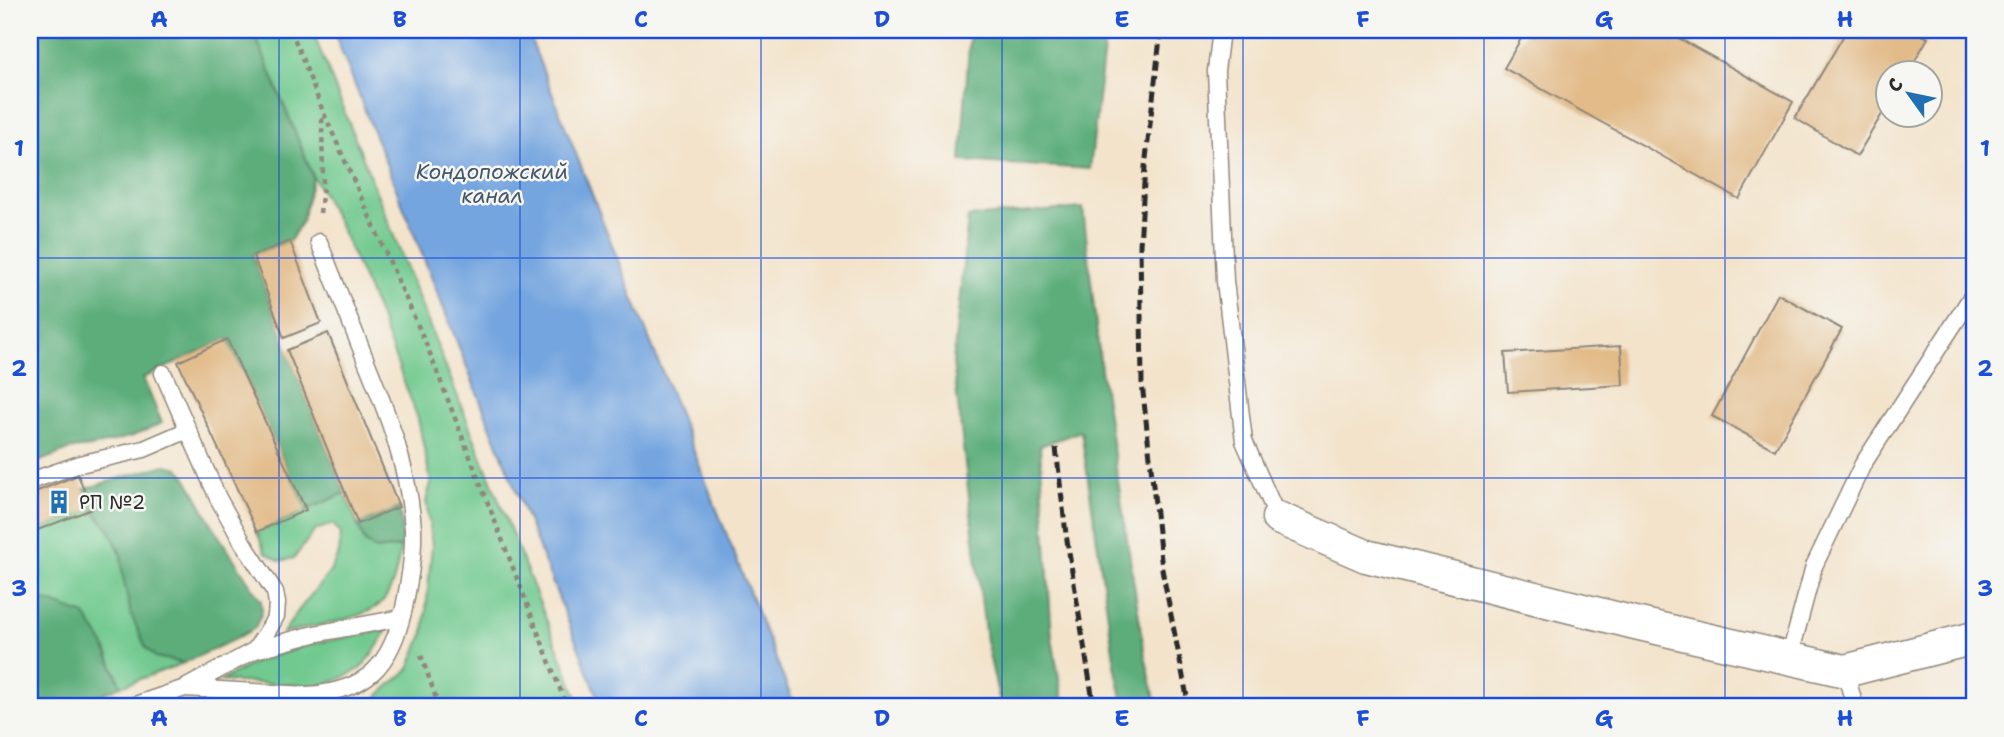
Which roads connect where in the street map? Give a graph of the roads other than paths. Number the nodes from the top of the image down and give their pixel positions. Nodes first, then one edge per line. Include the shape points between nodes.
1 (1221, 30) edge
2 (319, 242) road end
3 (1974, 293) edge
4 (163, 373) dead end
5 (188, 430) junction
6 (30, 481) edge
7 (1278, 518) joint
8 (401, 618) junction
9 (1974, 638) edge
10 (255, 650) junction
11 (1789, 659) junction
12 (1845, 671) junction
13 (185, 688) junction
14 (129, 707) edge
15 (1855, 707) edge

1 - 7 lane via 1216,71 1227,294 1244,441
2 - 8 lane via 384,405 404,471 413,531
3 - 11 lane via 1863,464 1814,566
4 - 5 lane
5 - 6 lane via 144,449
5 - 10 lane via 231,523 275,593 276,615
7 - 11 street via 1366,556
8 - 10 lane
8 - 13 lane via 376,670 345,690 307,695
9 - 12 street
10 - 13 lane
11 - 12 street
12 - 15 lane
13 - 14 lane

